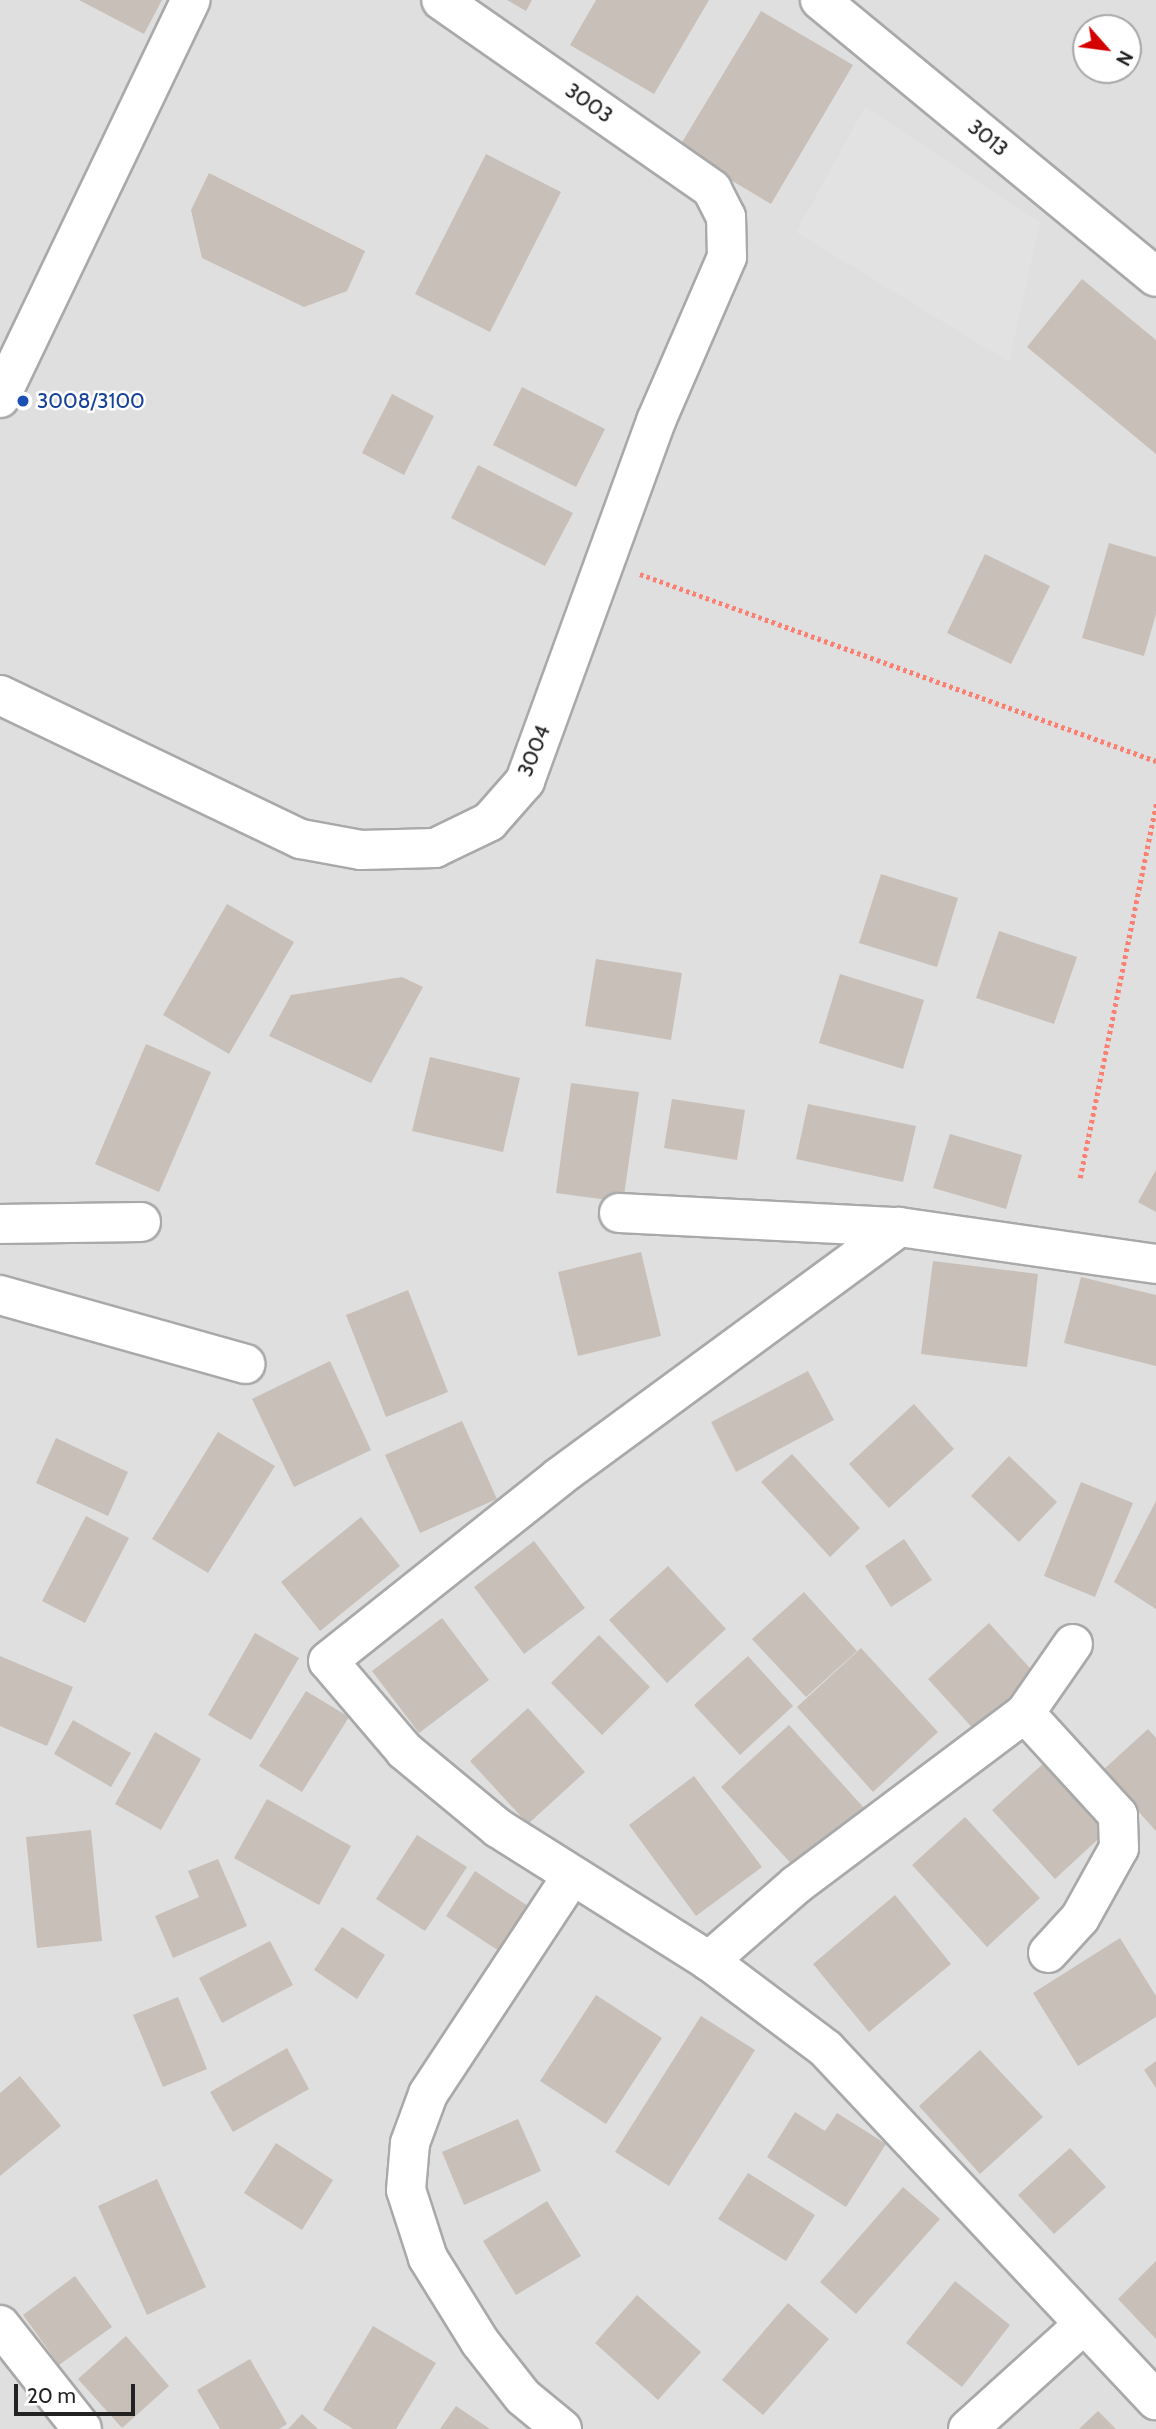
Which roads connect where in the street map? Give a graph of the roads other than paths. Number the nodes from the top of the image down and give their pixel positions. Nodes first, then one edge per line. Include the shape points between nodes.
1 (191, 0) edge
2 (441, 0) edge
3 (820, 0) edge
4 (726, 217) joint
5 (1156, 277) edge
6 (0, 398) edge
7 (0, 695) edge
8 (619, 1213) dead end
9 (141, 1222) dead end
10 (0, 1224) edge
11 (899, 1227) junction
12 (1156, 1264) edge
13 (0, 1295) edge
14 (246, 1364) dead end
15 (1073, 1644) dead end
16 (1025, 1713) junction
17 (572, 1877) junction
18 (1048, 1953) dead end
19 (709, 1961) junction
20 (0, 2325) edge
21 (1082, 2326) junction
22 (1156, 2400) edge
23 (82, 2429) edge
24 (562, 2429) edge
25 (968, 2429) edge

1 - 6 street
2 - 4 street, 3003 via 712,189
3 - 5 street, 3013
4 - 7 street, 3004 via 727,257 656,421 525,781 489,822 435,848 361,850 302,839
8 - 11 street
9 - 10 street
11 - 12 street
11 - 17 street via 558,1477 328,1661 405,1751 498,1828
13 - 14 street
15 - 16 street
16 - 18 street via 1118,1815 1119,1848 1101,1886
16 - 19 street via 796,1885
17 - 19 street
17 - 24 street via 428,2094 410,2143 405,2190 428,2258 480,2342 523,2397
19 - 21 street via 826,2049
20 - 23 street
21 - 22 street
21 - 25 street

